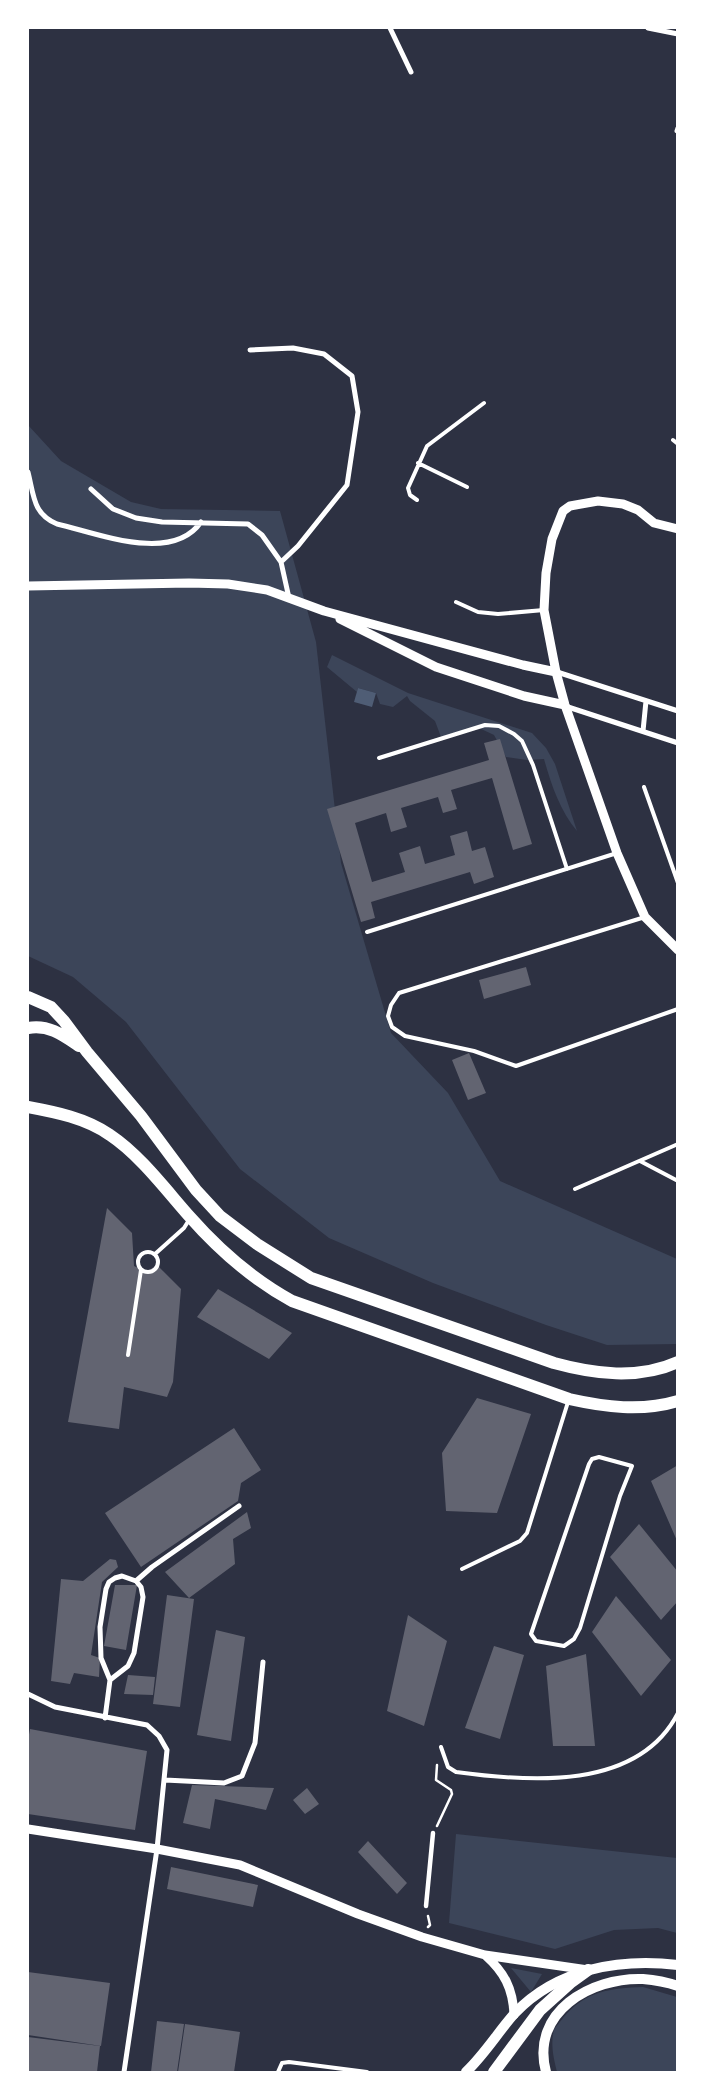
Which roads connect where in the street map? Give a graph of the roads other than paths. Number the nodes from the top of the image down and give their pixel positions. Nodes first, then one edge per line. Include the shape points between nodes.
1 (390, 28) edge
2 (648, 28) edge
3 (678, 34) edge
4 (411, 72) dead end
5 (250, 350) dead end
6 (484, 403) dead end
7 (673, 440) dead end
8 (678, 444) edge
9 (418, 463) junction
10 (28, 472) edge
11 (467, 487) dead end
12 (91, 489) dead end
13 (417, 500) dead end
14 (200, 522) junction
15 (678, 529) edge
16 (281, 562) junction
17 (28, 586) edge
18 (289, 598) junction
19 (456, 602) dead end
20 (544, 610) junction
21 (324, 611) junction
22 (556, 672) junction
23 (646, 701) junction
24 (565, 705) junction
25 (678, 711) edge
26 (643, 731) junction
27 (678, 743) edge
28 (379, 758) dead end
29 (644, 787) dead end
30 (616, 853) junction
31 (567, 869) junction
32 (678, 884) edge
33 (645, 917) junction
34 (367, 932) dead end
35 (678, 950) edge
36 (28, 997) edge
37 (678, 1009) edge
38 (28, 1028) edge
39 (87, 1052) junction
40 (28, 1101) edge
41 (28, 1106) edge
42 (44, 1110) junction
43 (678, 1144) edge
44 (639, 1161) junction
45 (678, 1181) edge
46 (575, 1189) dead end
47 (191, 1218) junction
48 (155, 1254) junction
49 (141, 1270) junction
50 (128, 1355) dead end
51 (678, 1362) edge
52 (569, 1399) junction
53 (678, 1401) edge
54 (239, 1506) dead end
55 (462, 1569) dead end
56 (136, 1581) junction
57 (536, 1641) joint
58 (263, 1662) dead end
59 (110, 1680) junction
60 (28, 1694) edge
61 (678, 1713) edge
62 (105, 1718) junction
63 (441, 1747) road end
64 (166, 1780) junction
65 (28, 1829) edge
66 (433, 1833) road end
67 (157, 1848) junction
68 (426, 1906) dead end
69 (485, 1955) junction
70 (678, 1965) edge
71 (588, 1970) junction
72 (678, 1986) edge
73 (514, 2015) junction
74 (124, 2072) edge
75 (278, 2072) edge
76 (367, 2072) edge
77 (466, 2072) edge
78 (494, 2072) edge
79 (546, 2072) edge

1 - 4 street
2 - 3 street
5 - 16 street via 293,348 324,354 352,376 358,412 347,486
6 - 9 lane via 427,446
7 - 8 lane
9 - 11 lane
9 - 13 lane via 408,488 410,495
10 - 14 street via 39,512 57,524 148,545 186,537
12 - 14 street via 113,509 136,518
14 - 16 street via 248,524 262,535
15 - 20 street via 654,523 638,510 623,504 598,501 570,506 563,511 552,539
16 - 18 street
17 - 18 street via 189,582 267,590
18 - 21 street
19 - 20 lane via 478,612 498,614
20 - 22 street
21 - 22 street
21 - 24 street via 436,668 524,696
22 - 23 street
22 - 24 street
23 - 25 street
23 - 26 street
24 - 26 street
24 - 30 street
26 - 27 street
28 - 31 lane via 485,724 499,726 514,734 522,741 533,765
29 - 32 lane
30 - 31 lane
30 - 33 street
31 - 34 lane
33 - 35 street
33 - 37 lane via 399,993 388,1016 392,1027 405,1036 474,1051 516,1066
36 - 39 main road via 51,1007
38 - 39 main road via 35,1026 57,1031
39 - 51 main road via 220,1216 311,1278 579,1370 610,1374 646,1372
40 - 42 main road
41 - 42 main road
42 - 47 main road via 74,1117 110,1134 150,1171
43 - 44 lane
44 - 45 lane
44 - 46 lane
47 - 48 lane
47 - 52 main road via 231,1260 292,1301
48 - 49 lane via 146,1252 138,1258
48 - 49 lane via 158,1267 150,1273
49 - 50 lane
52 - 53 main road via 622,1408
52 - 55 lane via 526,1533 520,1541
54 - 56 street
56 - 59 street via 143,1597 134,1653 128,1666
56 - 59 street via 122,1576 109,1582 106,1589 100,1652
57 - 57 lane via 564,1646 574,1639 632,1466 599,1457 589,1464 531,1634
58 - 64 street via 255,1743 242,1776 224,1783
59 - 62 street
60 - 62 street via 55,1707
61 - 63 lane via 646,1752 626,1763 589,1774 532,1780 456,1772 448,1768
62 - 64 street via 147,1725 159,1736 167,1750
64 - 67 street
65 - 67 street
66 - 68 street
67 - 69 street via 240,1865 422,1937
67 - 74 street
69 - 71 street
69 - 73 street via 508,1981
70 - 71 main road via 633,1962
71 - 73 main road via 541,1991
71 - 78 main road via 540,2010
72 - 79 main road via 642,1979 625,1980 601,1985 578,1995 548,2027 543,2046
73 - 77 main road
75 - 76 lane via 282,2063 289,2062

